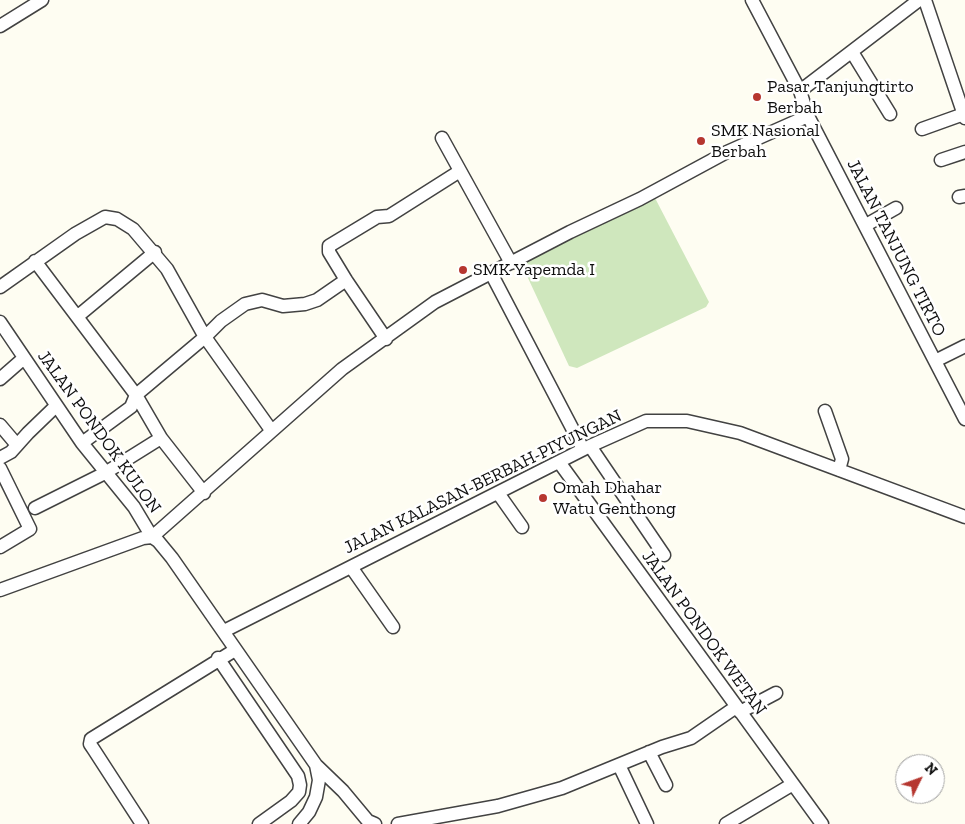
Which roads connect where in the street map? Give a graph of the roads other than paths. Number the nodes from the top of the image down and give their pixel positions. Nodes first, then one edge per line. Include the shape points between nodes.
1 (42, 0) edge
2 (752, 0) edge
3 (919, 0) edge
4 (925, 0) edge
5 (0, 26) edge
6 (852, 52) junction
7 (800, 91) junction
8 (890, 114) dead end
9 (808, 116) junction
10 (964, 116) edge
11 (922, 128) dead end
12 (442, 138) dead end
13 (965, 152) edge
14 (941, 160) dead end
15 (460, 171) junction
16 (896, 208) dead end
17 (866, 225) junction
18 (155, 252) junction
19 (35, 261) junction
20 (511, 263) junction
21 (491, 273) junction
22 (346, 280) junction
23 (0, 287) edge
24 (78, 316) junction
25 (0, 322) edge
26 (205, 338) junction
27 (386, 339) junction
28 (965, 346) edge
29 (24, 358) junction
30 (935, 361) junction
31 (0, 378) edge
32 (136, 395) junction
33 (56, 406) junction
34 (825, 411) dead end
35 (965, 419) edge
36 (0, 425) edge
37 (271, 430) junction
38 (161, 438) junction
39 (82, 443) junction
40 (17, 445) junction
41 (587, 448) junction
42 (0, 458) edge
43 (559, 462) junction
44 (0, 468) edge
45 (839, 470) junction
46 (104, 473) junction
47 (204, 493) junction
48 (498, 493) junction
49 (35, 508) dead end
50 (965, 517) edge
51 (522, 527) dead end
52 (152, 537) junction
53 (0, 547) edge
54 (664, 555) dead end
55 (351, 567) junction
56 (0, 590) edge
57 (393, 627) dead end
58 (224, 632) junction
59 (235, 650) junction
60 (218, 658) junction
61 (776, 693) dead end
62 (738, 709) junction
63 (649, 752) junction
64 (316, 765) junction
65 (619, 765) junction
66 (793, 784) junction
67 (666, 785) dead end
68 (142, 824) edge
69 (259, 824) edge
70 (299, 824) edge
71 (376, 824) edge
72 (398, 824) edge
73 (647, 824) edge
74 (726, 824) edge
75 (822, 824) edge

1 - 5 street
2 - 7 street, JALAN TANJUNG TIRTO
3 - 6 street
4 - 10 street
6 - 7 street
6 - 8 street
7 - 9 street, JALAN TANJUNG TIRTO
9 - 17 street, JALAN TANJUNG TIRTO
9 - 20 street via 727,152 640,200
10 - 11 street
12 - 15 street
13 - 14 street
15 - 20 street
15 - 22 street via 389,216 378,217 329,246 329,252
16 - 17 street
17 - 30 street, JALAN TANJUNG TIRTO
18 - 19 street via 133,230 117,219 106,217
18 - 24 street
18 - 26 street
19 - 23 street
19 - 24 street
20 - 21 street
21 - 27 street via 435,302
21 - 41 street
22 - 26 street via 317,300 305,304 283,306 254,300 230,313
22 - 27 street
24 - 32 street
25 - 29 street, JALAN PONDOK KULON
26 - 32 street
26 - 37 street
27 - 37 street via 342,369
28 - 30 street
29 - 31 street
29 - 33 street, JALAN PONDOK KULON
30 - 35 street, JALAN TANJUNG TIRTO
32 - 38 street
32 - 39 street via 131,407
33 - 39 street, JALAN PONDOK KULON
33 - 40 street
34 - 45 street via 842,458
36 - 40 street
37 - 47 street
38 - 46 street
38 - 47 street
39 - 46 street, JALAN PONDOK KULON
40 - 42 street
41 - 43 street, JALAN KALASAN-BERBAH-PIYUNGAN
41 - 45 street, JALAN KALASAN-BERBAH-PIYUNGAN via 646,421 687,422 740,433
41 - 54 street
43 - 48 street, JALAN KALASAN-BERBAH-PIYUNGAN
43 - 62 street, JALAN PONDOK WETAN
44 - 53 street via 30,529
45 - 50 street, JALAN KALASAN-BERBAH-PIYUNGAN
46 - 49 street
46 - 52 street, JALAN PONDOK KULON via 134,508
47 - 52 street
48 - 51 street
48 - 55 street, JALAN KALASAN-BERBAH-PIYUNGAN
52 - 56 street
52 - 58 street, JALAN PONDOK KULON via 172,558
55 - 57 street
55 - 58 street, JALAN KALASAN-BERBAH-PIYUNGAN
58 - 59 street, JALAN PONDOK KULON
59 - 60 street
59 - 64 street, JALAN PONDOK KULON
60 - 68 street via 91,739 90,744
60 - 69 street via 298,776 299,792
61 - 62 street
62 - 63 street via 691,738
62 - 66 street, JALAN PONDOK WETAN
63 - 65 street
63 - 67 street
64 - 70 street via 319,780 316,797
64 - 71 street, JALAN PONDOK KULON via 343,790 368,821
65 - 72 street via 537,796
65 - 73 street
66 - 74 street
66 - 75 street, JALAN PONDOK WETAN

